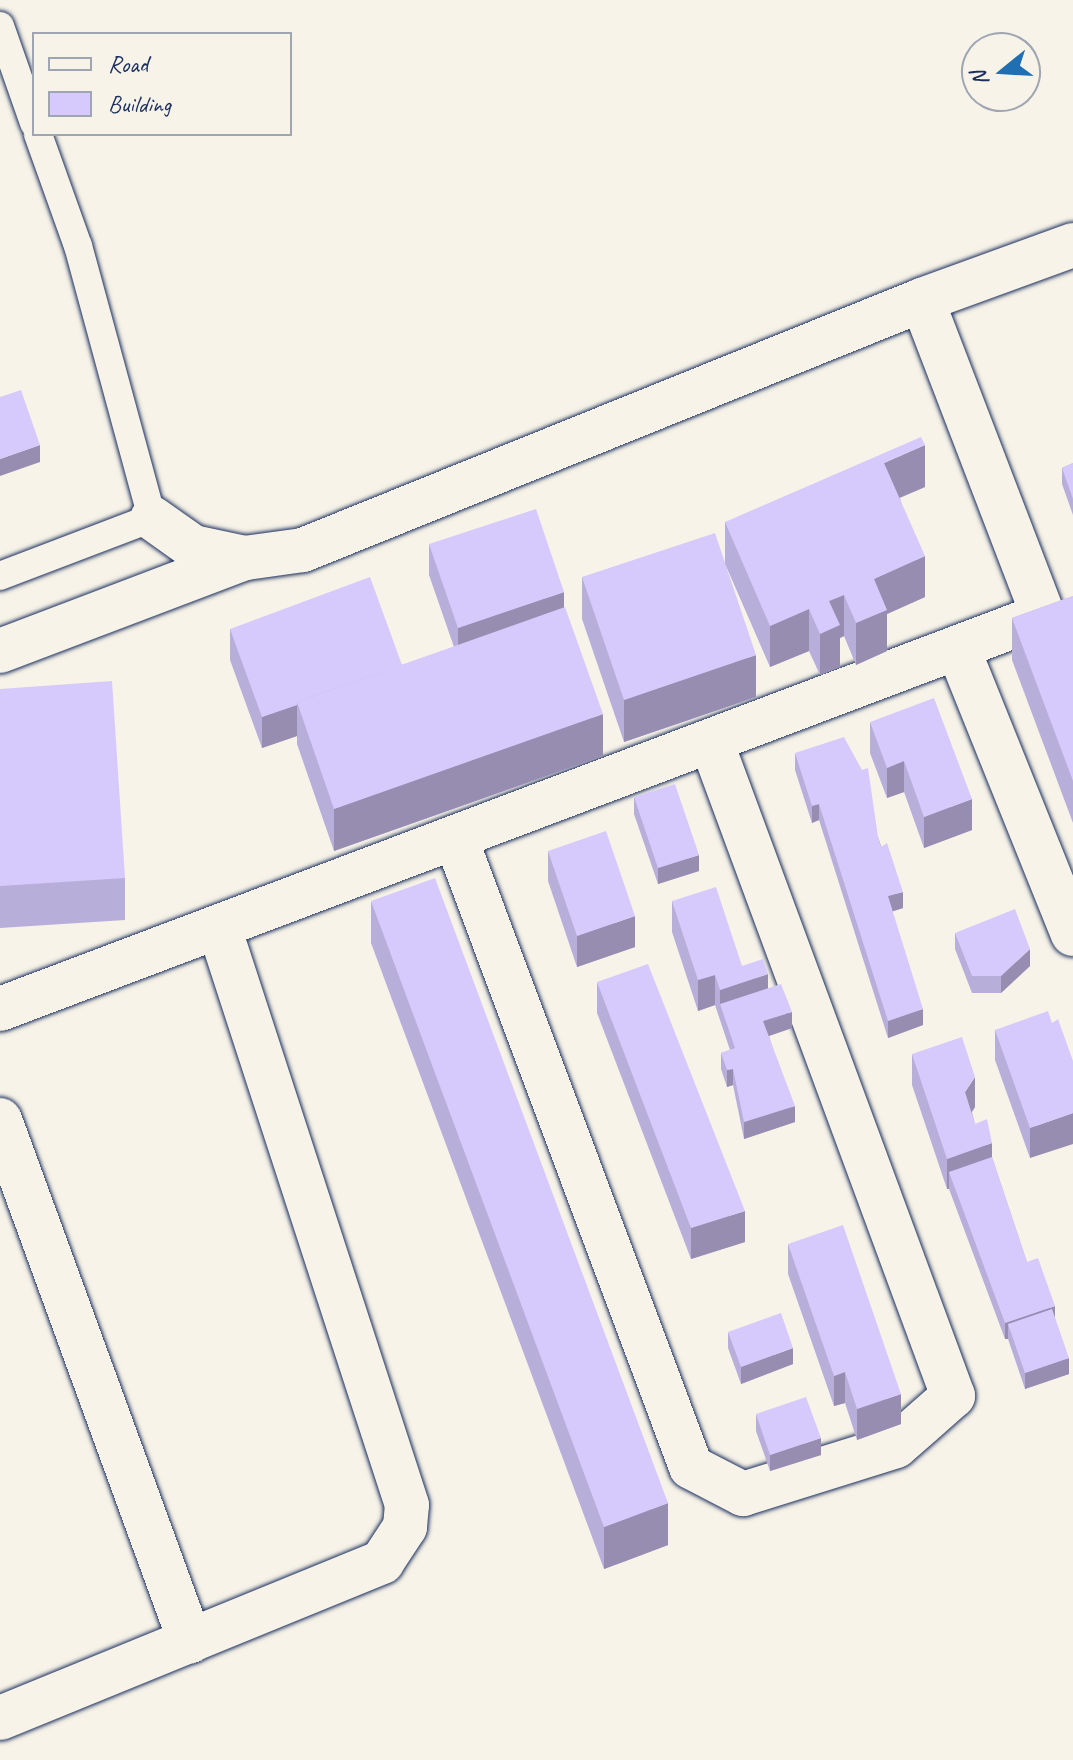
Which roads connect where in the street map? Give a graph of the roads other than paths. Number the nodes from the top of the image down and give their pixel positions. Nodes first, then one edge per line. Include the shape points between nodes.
1 (0, 26) edge
2 (32, 117) edge
3 (39, 136) edge
4 (1073, 245) edge
5 (922, 300) junction
6 (152, 518) junction
7 (245, 558) junction
8 (0, 576) edge
9 (1058, 610) edge
10 (0, 651) edge
11 (959, 651) junction
12 (711, 741) junction
13 (457, 842) junction
14 (1064, 884) edge
15 (219, 927) junction
16 (1073, 934) edge
17 (0, 1009) edge
18 (0, 1120) edge
19 (190, 1641) junction
20 (0, 1718) edge

1 - 2 lane
3 - 6 lane via 78,246
4 - 5 street
5 - 7 street via 303,550
5 - 9 street
6 - 7 street via 193,547
6 - 8 lane
7 - 10 street
9 - 11 street
11 - 12 street
11 - 14 street
12 - 13 street
12 - 13 street via 953,1396 896,1446 743,1494 691,1467
13 - 15 street
14 - 16 street
15 - 17 street
15 - 19 street via 407,1505 397,1545 382,1562
18 - 19 street
19 - 20 street

